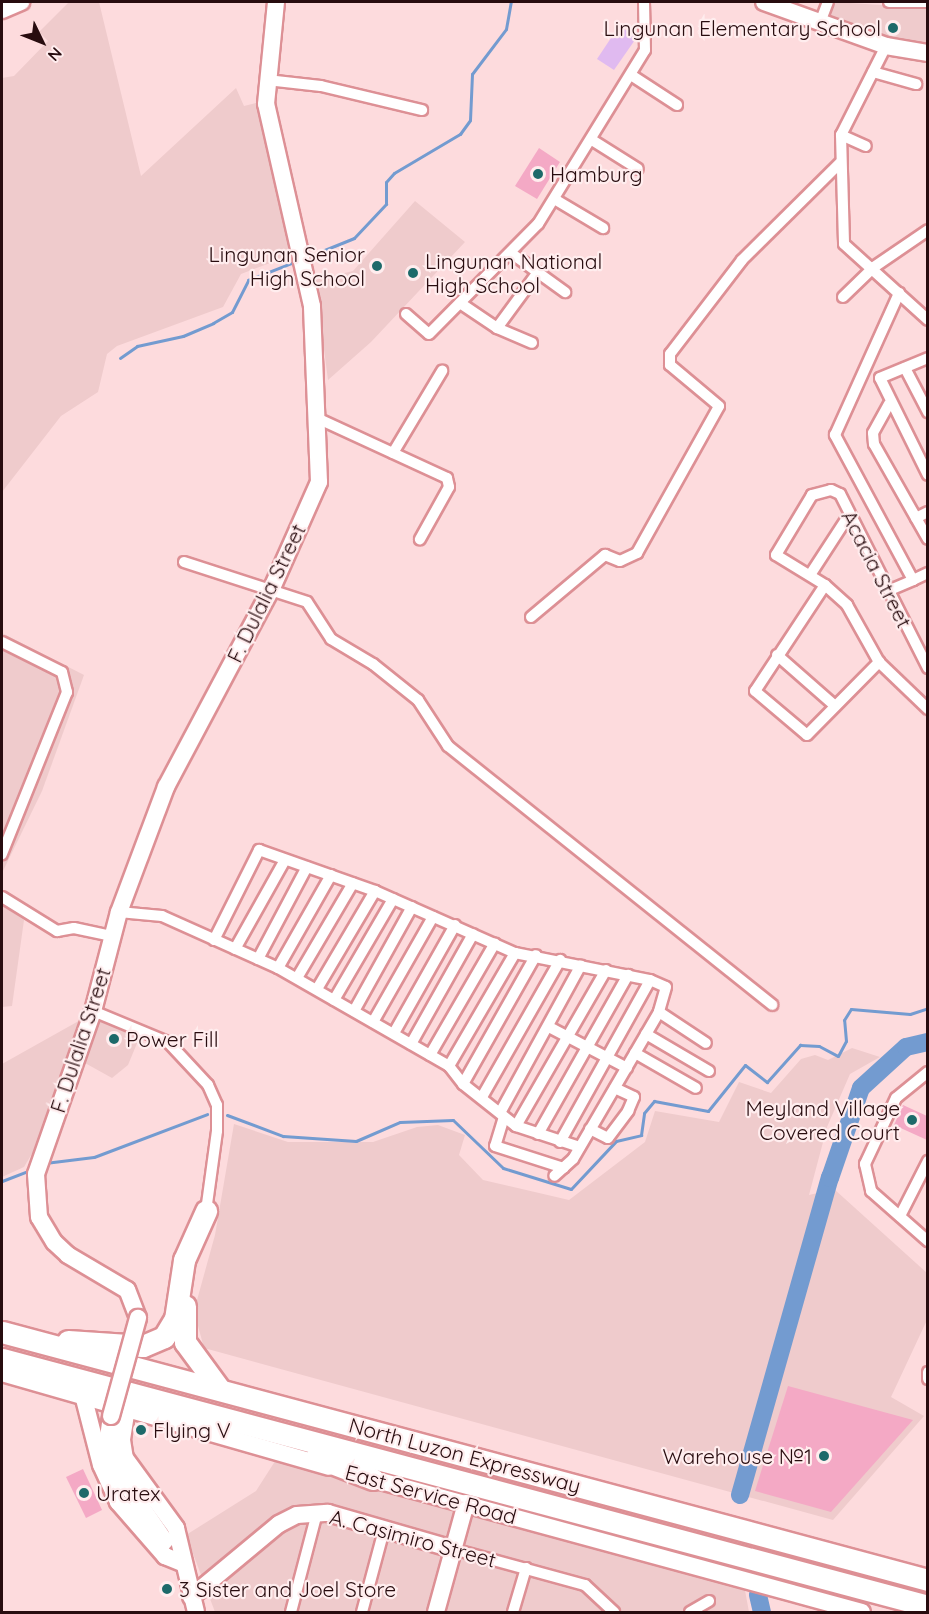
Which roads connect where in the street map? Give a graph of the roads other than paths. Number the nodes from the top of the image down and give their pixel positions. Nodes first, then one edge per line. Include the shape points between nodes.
1 (21, 2) edge
2 (276, 2) edge
3 (652, 2) edge
4 (764, 2) edge
5 (828, 2) edge
6 (889, 2) edge
7 (927, 2) edge
8 (644, 7) edge
9 (2, 10) edge
10 (820, 20) junction
11 (886, 46) junction
12 (927, 53) edge
13 (873, 72) junction
14 (631, 75) junction
15 (267, 80) junction
16 (916, 84) dead end
17 (677, 105) dead end
18 (422, 110) dead end
19 (841, 135) junction
20 (592, 140) junction
21 (866, 146) dead end
22 (840, 163) junction
23 (638, 169) dead end
24 (556, 200) junction
25 (603, 228) dead end
26 (927, 230) edge
27 (511, 253) junction
28 (874, 267) junction
29 (536, 275) junction
30 (565, 292) dead end
31 (900, 293) junction
32 (843, 297) dead end
33 (460, 303) junction
34 (406, 314) dead end
35 (927, 318) edge
36 (497, 328) junction
37 (532, 343) dead end
38 (927, 358) edge
39 (870, 365) junction
40 (905, 368) junction
41 (442, 371) dead end
42 (880, 378) junction
43 (889, 404) junction
44 (927, 412) edge
45 (319, 419) junction
46 (393, 453) junction
47 (927, 475) edge
48 (927, 512) edge
49 (849, 515) junction
50 (915, 518) junction
51 (420, 539) dead end
52 (927, 539) edge
53 (184, 562) dead end
54 (810, 575) junction
55 (923, 578) edge
56 (825, 585) junction
57 (272, 588) junction
58 (890, 590) junction
59 (531, 617) dead end
60 (2, 642) edge
61 (777, 655) junction
62 (879, 662) junction
63 (927, 668) edge
64 (835, 706) junction
65 (927, 709) edge
66 (2, 854) edge
67 (285, 860) junction
68 (307, 867) junction
69 (331, 875) junction
70 (353, 883) junction
71 (375, 891) junction
72 (2, 897) edge
73 (393, 899) junction
74 (412, 908) junction
75 (119, 912) junction
76 (433, 917) junction
77 (455, 925) junction
78 (473, 934) junction
79 (112, 936) junction
80 (214, 940) junction
81 (495, 943) junction
82 (235, 949) junction
83 (515, 953) junction
84 (536, 955) junction
85 (258, 959) junction
86 (560, 960) junction
87 (581, 965) junction
88 (278, 968) junction
89 (606, 970) junction
90 (628, 975) junction
91 (297, 978) junction
92 (650, 980) junction
93 (317, 989) junction
94 (334, 1000) junction
95 (772, 1005) dead end
96 (93, 1011) junction
97 (354, 1011) junction
98 (659, 1012) junction
99 (373, 1022) junction
100 (549, 1027) junction
101 (394, 1033) junction
102 (646, 1034) junction
103 (568, 1036) junction
104 (706, 1043) dead end
105 (411, 1044) junction
106 (587, 1046) junction
107 (635, 1053) junction
108 (430, 1055) junction
109 (605, 1056) junction
110 (449, 1066) junction
111 (627, 1068) junction
112 (709, 1071) dead end
113 (927, 1072) edge
114 (464, 1084) junction
115 (615, 1088) junction
116 (696, 1088) dead end
117 (482, 1097) junction
118 (502, 1114) junction
119 (516, 1126) junction
120 (591, 1129) junction
121 (538, 1134) junction
122 (560, 1142) junction
123 (580, 1147) junction
124 (927, 1161) edge
125 (564, 1168) junction
126 (554, 1176) dead end
127 (206, 1211) junction
128 (900, 1216) junction
129 (927, 1240) edge
130 (2, 1332) edge
131 (36, 1341) junction
132 (2, 1359) edge
133 (927, 1372) edge
134 (2, 1373) edge
135 (927, 1379) edge
136 (218, 1387) junction
137 (83, 1395) junction
138 (146, 1399) junction
139 (127, 1408) junction
140 (373, 1479) junction
141 (466, 1503) junction
142 (317, 1513) junction
143 (384, 1530) junction
144 (453, 1549) junction
145 (182, 1563) junction
146 (526, 1568) junction
147 (927, 1580) edge
148 (709, 1601) dead end
149 (194, 1605) edge
150 (927, 1606) edge
151 (291, 1612) edge
152 (362, 1612) edge
153 (436, 1612) edge
154 (513, 1612) edge
155 (614, 1612) edge
156 (690, 1612) edge
157 (862, 1612) edge

1 - 9 street
2 - 15 street, F. Dulalia Street
3 - 8 street
4 - 10 street
5 - 10 street
6 - 7 street
8 - 14 street via 648,38
10 - 11 street
11 - 12 street
11 - 13 street
13 - 16 street
13 - 19 street
14 - 17 street
14 - 20 street
15 - 18 street via 321,86
15 - 45 street, F. Dulalia Street via 271,133 312,306
19 - 21 street
19 - 22 street
20 - 23 street
20 - 24 street
22 - 28 street via 843,244
22 - 59 street via 742,260 670,354 670,365 719,406 637,554 620,561 605,555
24 - 25 street
24 - 27 street
26 - 28 street
27 - 29 street
27 - 33 street
28 - 31 street
28 - 32 street
29 - 30 street
29 - 36 street
31 - 35 street
31 - 39 street
33 - 34 street via 429,334
33 - 36 street
36 - 37 street
38 - 40 street
39 - 42 street
39 - 55 street via 837,430 836,441
40 - 42 street
40 - 44 street
41 - 46 street
42 - 43 street
43 - 47 street
43 - 50 street via 873,433 874,444
45 - 46 street
45 - 57 street, F. Dulalia Street via 319,482
46 - 51 street via 449,481
48 - 50 street
49 - 54 street
49 - 54 street, Acacia Street via 835,490 812,495 776,555
49 - 58 street, Acacia Street
50 - 52 street
53 - 57 street
54 - 56 street
55 - 58 street
56 - 61 street
56 - 62 street via 850,608
57 - 75 street, F. Dulalia Street via 175,768
57 - 95 street via 307,602 331,639 373,664 418,700 448,746
58 - 63 street, Acacia Street
60 - 66 street via 62,672 67,692
61 - 64 street
61 - 64 street via 755,691 792,726 807,735
62 - 64 street
62 - 65 street
67 - 68 street
67 - 80 street via 259,849
67 - 82 street
68 - 69 street
68 - 85 street
69 - 70 street
69 - 88 street
70 - 71 street
70 - 91 street
71 - 73 street
71 - 93 street
72 - 79 street via 57,931 74,928
73 - 74 street
73 - 94 street
74 - 76 street
74 - 97 street
75 - 79 street, F. Dulalia Street
75 - 80 street via 162,916
76 - 77 street
76 - 99 street
77 - 78 street
77 - 101 street
78 - 81 street
78 - 105 street
79 - 96 street, F. Dulalia Street
80 - 82 street
81 - 83 street
81 - 108 street
82 - 85 street
83 - 84 street
83 - 110 street
84 - 86 street
84 - 114 street
85 - 88 street
86 - 87 street
86 - 117 street
87 - 89 street
87 - 100 street
88 - 91 street
89 - 90 street
89 - 103 street
90 - 92 street
90 - 106 street
91 - 93 street
92 - 98 street via 666,987
92 - 109 street
93 - 94 street
94 - 97 street
96 - 127 street via 168,1042 208,1085 217,1105 217,1131
96 - 145 street, F. Dulalia Street, bridge via 40,1158 39,1217 54,1242 68,1255 127,1290 138,1318 108,1437 122,1483
97 - 99 street
98 - 102 street
98 - 104 street
99 - 101 street
100 - 103 street
100 - 118 street
101 - 105 street
102 - 107 street
102 - 112 street
103 - 106 street
103 - 119 street
105 - 108 street
106 - 109 street
106 - 121 street
107 - 111 street
107 - 116 street
108 - 110 street
109 - 111 street
109 - 122 street
110 - 114 street
111 - 115 street
113 - 128 street via 896,1098 865,1164 871,1191
114 - 117 street
115 - 120 street
115 - 120 street via 634,1097 628,1111 608,1138
117 - 118 street
118 - 119 street
118 - 125 street via 495,1146
119 - 121 street
120 - 123 street
121 - 122 street
122 - 123 street
123 - 125 street
124 - 128 street
125 - 126 street
127 - 131 highway via 184,1260 175,1319 164,1337 143,1346
127 - 136 highway via 186,1286 183,1326 191,1355
128 - 129 street
130 - 131 highway, North Luzon Expressway
131 - 136 highway, North Luzon Expressway
132 - 138 highway, North Luzon Expressway
133 - 135 street
134 - 137 street, East Service Road
136 - 147 highway, North Luzon Expressway
137 - 139 street, East Service Road
137 - 145 street via 101,1465 118,1502 165,1556
138 - 140 highway via 176,1416 358,1470
138 - 150 highway, North Luzon Expressway
139 - 140 street, East Service Road
139 - 145 street via 122,1440 125,1458 130,1471 176,1528 183,1545
140 - 141 street, East Service Road
141 - 144 street
141 - 157 street, East Service Road
142 - 143 street, A. Casimiro Street
142 - 149 street, A. Casimiro Street via 279,1524
142 - 151 street
143 - 144 street, A. Casimiro Street
143 - 152 street
144 - 146 street, A. Casimiro Street
144 - 153 street
145 - 149 street
146 - 154 street
146 - 155 street, A. Casimiro Street via 585,1585
148 - 156 street

